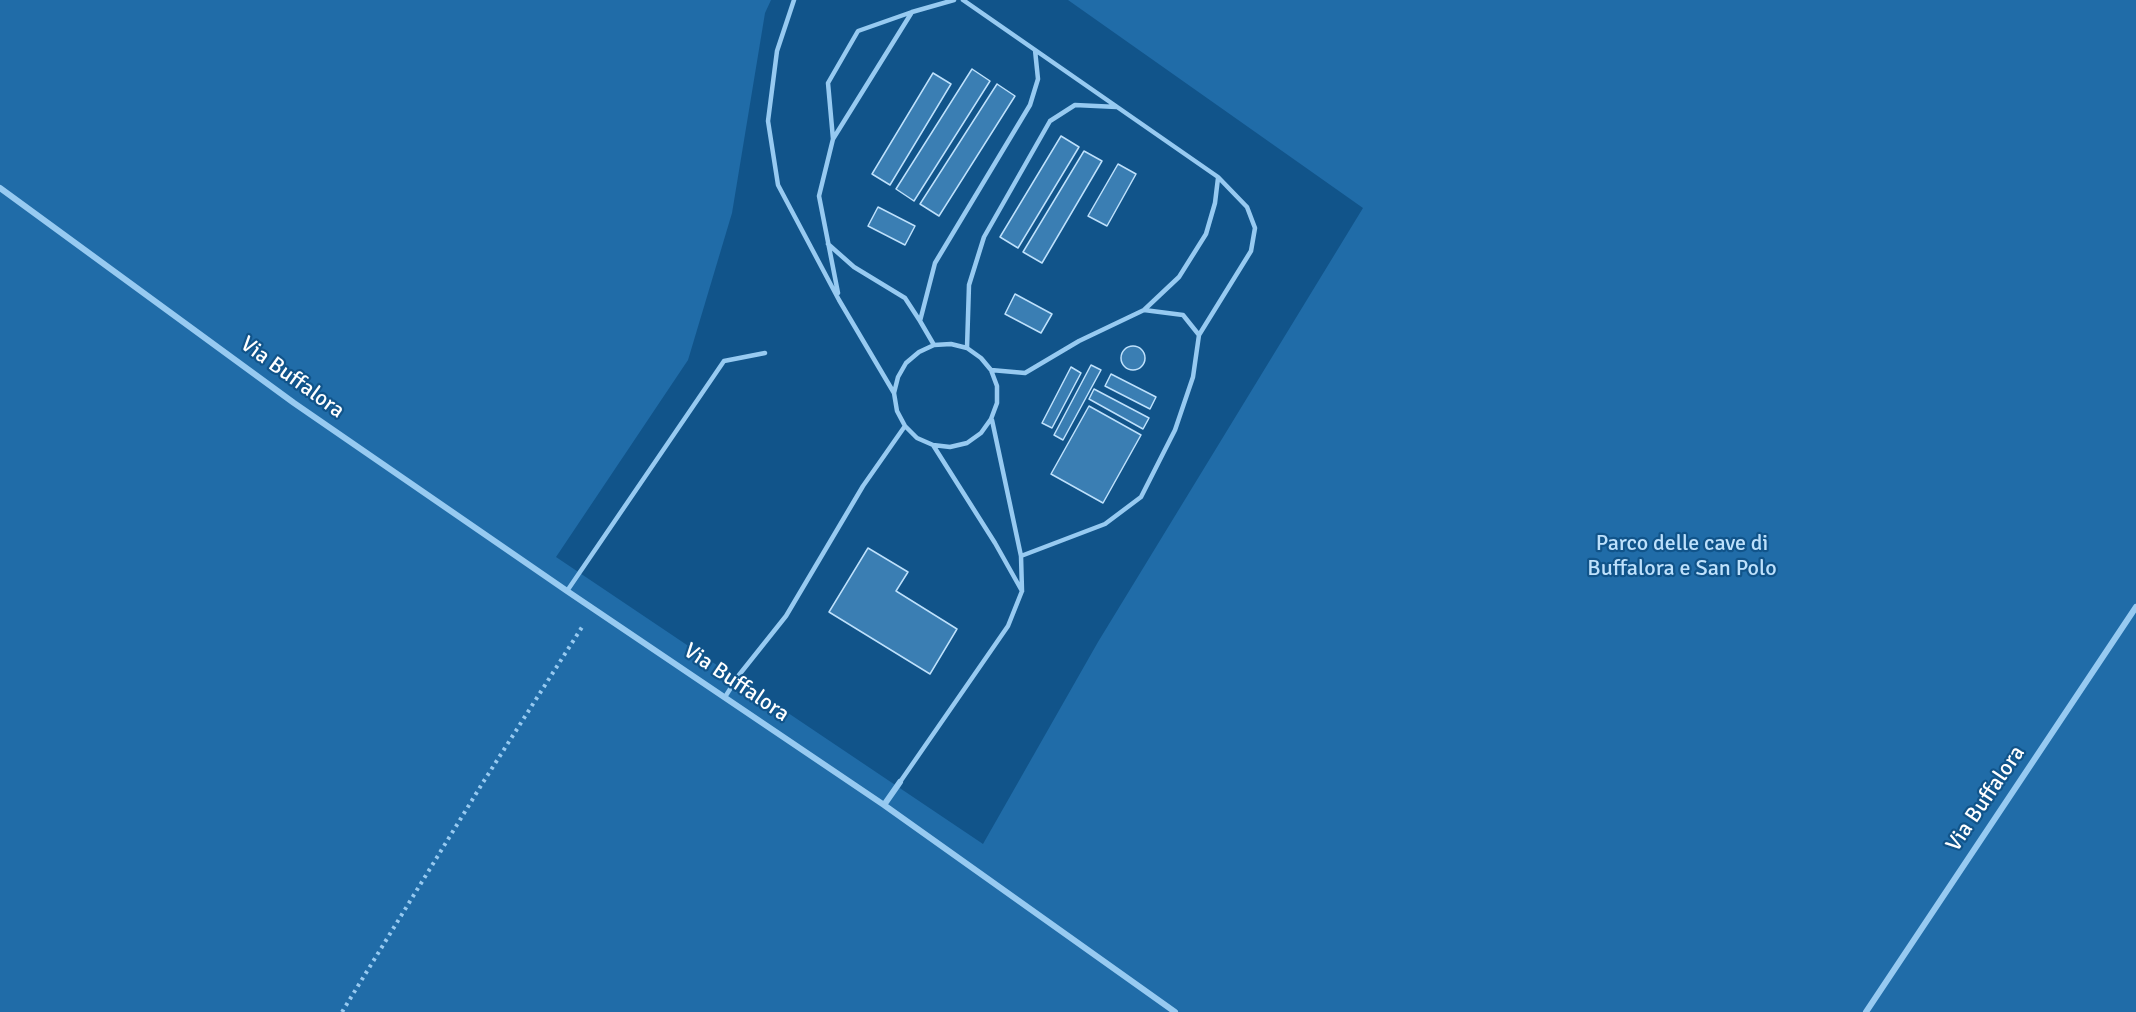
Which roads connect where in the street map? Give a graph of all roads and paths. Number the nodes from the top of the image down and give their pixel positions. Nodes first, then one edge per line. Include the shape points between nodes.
1 (794, 0) edge
2 (954, 0) edge
3 (963, 0) edge
4 (912, 12) junction
5 (1035, 50) junction
6 (1118, 107) junction
7 (833, 139) junction
8 (1218, 177) junction
9 (0, 188) edge
10 (828, 244) junction
11 (839, 300) junction
12 (1144, 310) junction
13 (920, 321) junction
14 (1199, 334) junction
15 (934, 345) junction
16 (967, 348) junction
17 (765, 353) dead end
18 (991, 370) junction
19 (894, 393) junction
20 (991, 419) junction
21 (905, 426) junction
22 (933, 445) junction
23 (1021, 556) junction
24 (567, 591) junction
25 (1022, 591) junction
26 (2136, 607) edge
27 (594, 609) junction
28 (725, 697) junction
29 (900, 782) joint
30 (884, 805) junction
31 (342, 1012) edge
32 (1175, 1012) edge
33 (1866, 1012) edge

1 - 11 lane via 777,51 768,121 778,185
2 - 4 lane
3 - 5 lane
4 - 7 lane
4 - 7 lane via 858,31 828,83
5 - 6 lane
5 - 13 lane via 1038,79 1030,105 935,263
6 - 8 lane
6 - 16 lane via 1075,105 1050,122 984,237 969,285
7 - 10 lane via 819,196
8 - 12 lane via 1206,234 1179,276
8 - 14 lane via 1247,207 1256,228 1251,251
9 - 24 street, Via Buffalora via 294,403
10 - 11 lane
10 - 13 lane via 854,267 905,298
11 - 19 lane
12 - 14 lane via 1183,315
12 - 18 lane via 1079,341 1025,373
13 - 15 lane
14 - 23 lane via 1193,377 1175,430 1141,497 1106,524
15 - 16 lane
15 - 19 lane via 906,363
16 - 18 lane
17 - 24 lane via 724,361
18 - 20 lane via 997,386 997,403
19 - 21 lane
20 - 22 lane via 981,433 967,442 950,447
20 - 23 lane
21 - 22 lane via 917,438
21 - 28 lane via 863,486 786,616
22 - 25 lane
23 - 25 lane
24 - 27 street, Via Buffalora
25 - 29 lane via 1008,626
26 - 33 street, Via Buffalora
27 - 28 street, Via Buffalora
27 - 31 path
28 - 30 street, Via Buffalora
29 - 30 street
30 - 32 street, Via Buffalora

